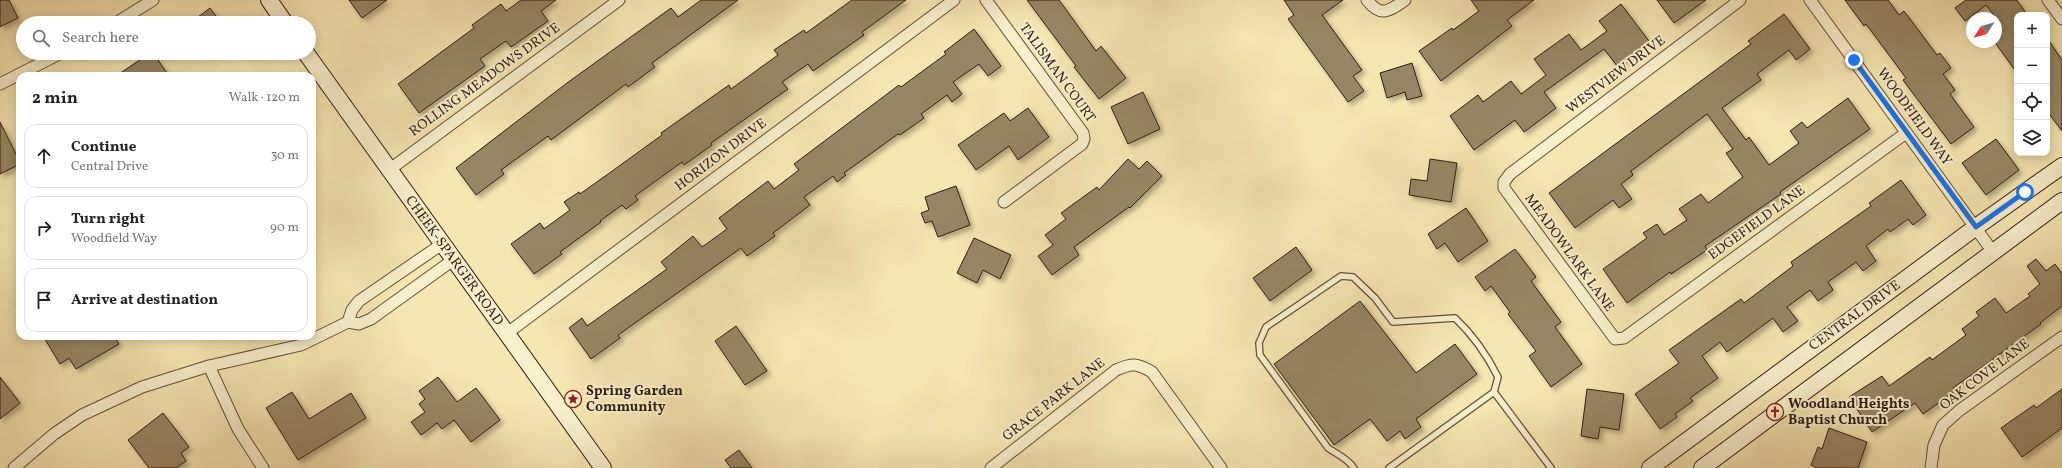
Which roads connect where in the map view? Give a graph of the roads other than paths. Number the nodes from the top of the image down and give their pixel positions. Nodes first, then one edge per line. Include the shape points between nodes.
1 (153, 0) edge
2 (269, 0) edge
3 (619, 0) edge
4 (954, 0) edge
5 (986, 0) edge
6 (1367, 0) edge
7 (1405, 0) edge
8 (1740, 0) edge
9 (1810, 0) edge
10 (2048, 0) edge
11 (127, 16) edge
12 (280, 16) edge
13 (2062, 18) edge
14 (48, 60) edge
15 (311, 60) edge
16 (24, 72) edge
17 (16, 76) edge
18 (0, 84) edge
19 (1906, 133) junction
20 (2062, 166) edge
21 (389, 170) junction
22 (1510, 174) joint
23 (2062, 201) edge
24 (1004, 202) dead end
25 (1976, 227) junction
26 (442, 244) junction
27 (1993, 252) junction
28 (453, 260) junction
29 (348, 322) junction
30 (506, 334) junction
31 (2062, 336) edge
32 (316, 338) edge
33 (1624, 338) joint
34 (311, 340) edge
35 (209, 366) junction
36 (1494, 392) junction
37 (1659, 466) edge
38 (14, 468) edge
39 (263, 468) edge
40 (603, 468) edge
41 (991, 468) edge
42 (1221, 468) edge
43 (1354, 468) edge
44 (1389, 468) edge
45 (1551, 468) edge
46 (1702, 468) edge
47 (1932, 468) edge

1 - 11 street
2 - 12 main road
3 - 21 street, ROLLING MEADOWS DRIVE
4 - 30 street, HORIZON DRIVE
5 - 24 street, TALISMAN COURT via 1083,133 1084,139 1082,144
6 - 7 street via 1380,12 1392,10
8 - 22 street, WESTVIEW DRIVE
9 - 19 street, WOODFIELD WAY
10 - 13 street
14 - 16 street
15 - 21 main road, CHEEK-SPARGER ROAD
17 - 18 street
19 - 25 street, WOODFIELD WAY
19 - 33 street, EDGEFIELD LANE
20 - 25 main road, CENTRAL DRIVE
21 - 26 main road, CHEEK-SPARGER ROAD
22 - 33 street, MEADOWLARK LANE via 1504,182 1504,188 1609,333 1615,339
23 - 27 main road
25 - 27 street, WOODFIELD WAY
25 - 37 main road, CENTRAL DRIVE
26 - 28 main road, CHEEK-SPARGER ROAD
26 - 29 street via 360,301 352,310
27 - 46 main road
28 - 29 street via 372,319 358,324
28 - 30 main road, CHEEK-SPARGER ROAD
29 - 32 street
30 - 40 main road, CHEEK-SPARGER ROAD
31 - 47 street, OAK COVE LANE via 1943,425 1934,445
34 - 35 street via 301,345
35 - 38 street via 142,387 82,415 54,434
35 - 39 street via 238,429
36 - 43 lane via 1498,377 1492,364 1468,330 1455,318 1392,322 1375,298 1353,277 1341,276 1266,327 1259,343 1260,355 1328,448 1338,456 1347,458
36 - 44 lane
36 - 45 lane
41 - 42 street, GRACE PARK LANE via 1116,370 1129,365 1141,365 1152,372

